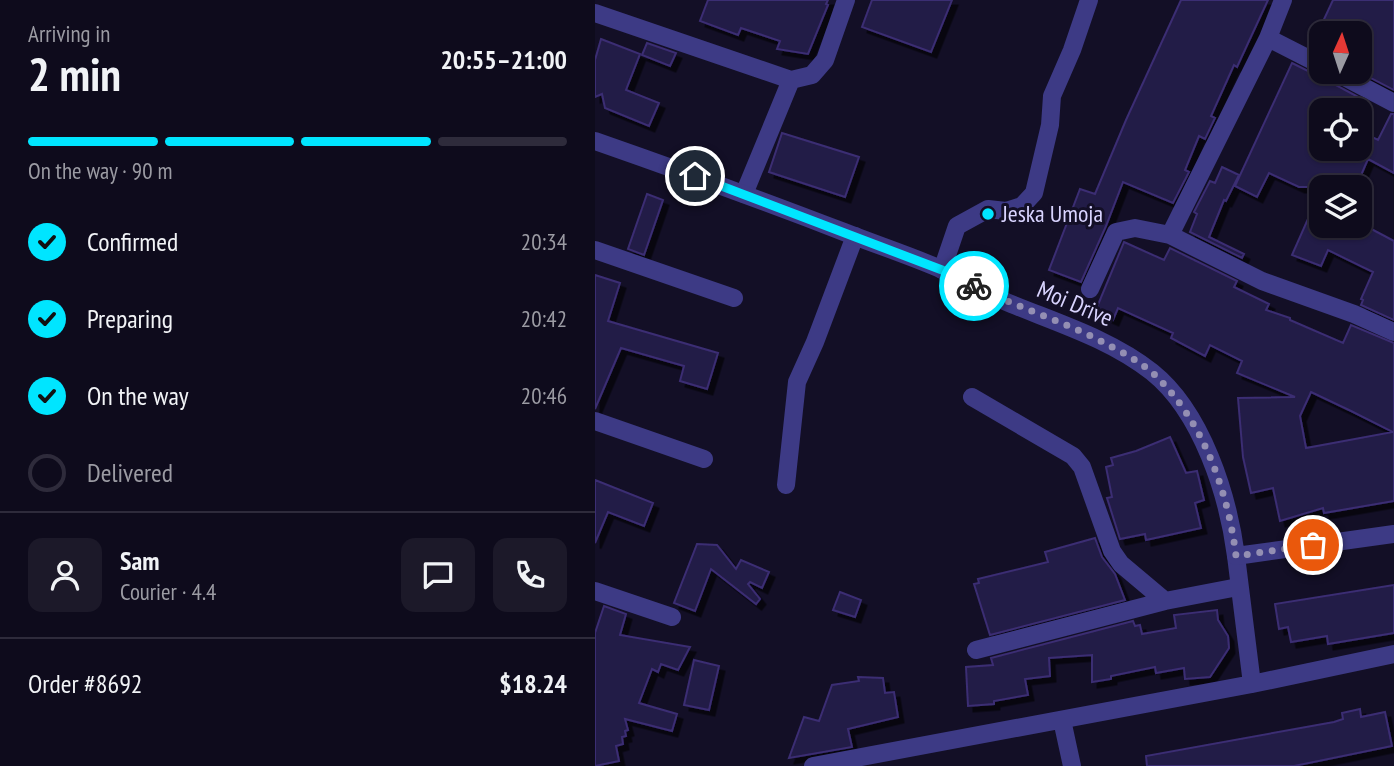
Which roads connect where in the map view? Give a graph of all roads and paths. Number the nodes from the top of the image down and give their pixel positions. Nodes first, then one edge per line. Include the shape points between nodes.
1 (846, 0) edge
2 (1089, 0) edge
3 (1283, 0) edge
4 (595, 13) edge
5 (1268, 38) junction
6 (1309, 59) edge
7 (791, 80) junction
8 (1358, 84) edge
9 (1394, 103) edge
10 (595, 141) edge
11 (744, 194) junction
12 (1170, 235) junction
13 (855, 236) junction
14 (595, 250) edge
15 (942, 270) junction
16 (1090, 289) dead end
17 (734, 298) dead end
18 (1394, 332) edge
19 (972, 397) dead end
20 (595, 421) edge
21 (704, 459) dead end
22 (786, 485) dead end
23 (1394, 534) edge
24 (1236, 556) junction
25 (1238, 587) junction
26 (595, 592) edge
27 (1165, 601) junction
28 (672, 617) dead end
29 (976, 650) dead end
30 (1394, 654) edge
31 (1252, 684) junction
32 (1062, 720) junction
33 (813, 766) edge
34 (1072, 766) edge

1 - 7 street via 825,60 812,75
2 - 15 street via 1052,96 1034,193 1022,206 1006,211 988,209 957,226
3 - 5 street
4 - 7 street
5 - 6 street
5 - 12 street
7 - 11 street
8 - 9 street
10 - 11 street, Moi Drive
11 - 13 street, Moi Drive
12 - 16 street via 1135,228 1117,232
12 - 18 street via 1262,281
13 - 15 street, Moi Drive
13 - 22 street via 797,382
14 - 17 street
15 - 24 street, Moi Drive via 1109,345 1152,372 1178,399 1204,443
19 - 27 street via 1073,456 1082,467 1112,551
20 - 21 street
23 - 24 street
24 - 25 street, Moi Drive
25 - 27 street
25 - 31 street, Moi Drive
26 - 28 street
27 - 29 street
30 - 31 street
31 - 32 street
32 - 33 street
32 - 34 street

